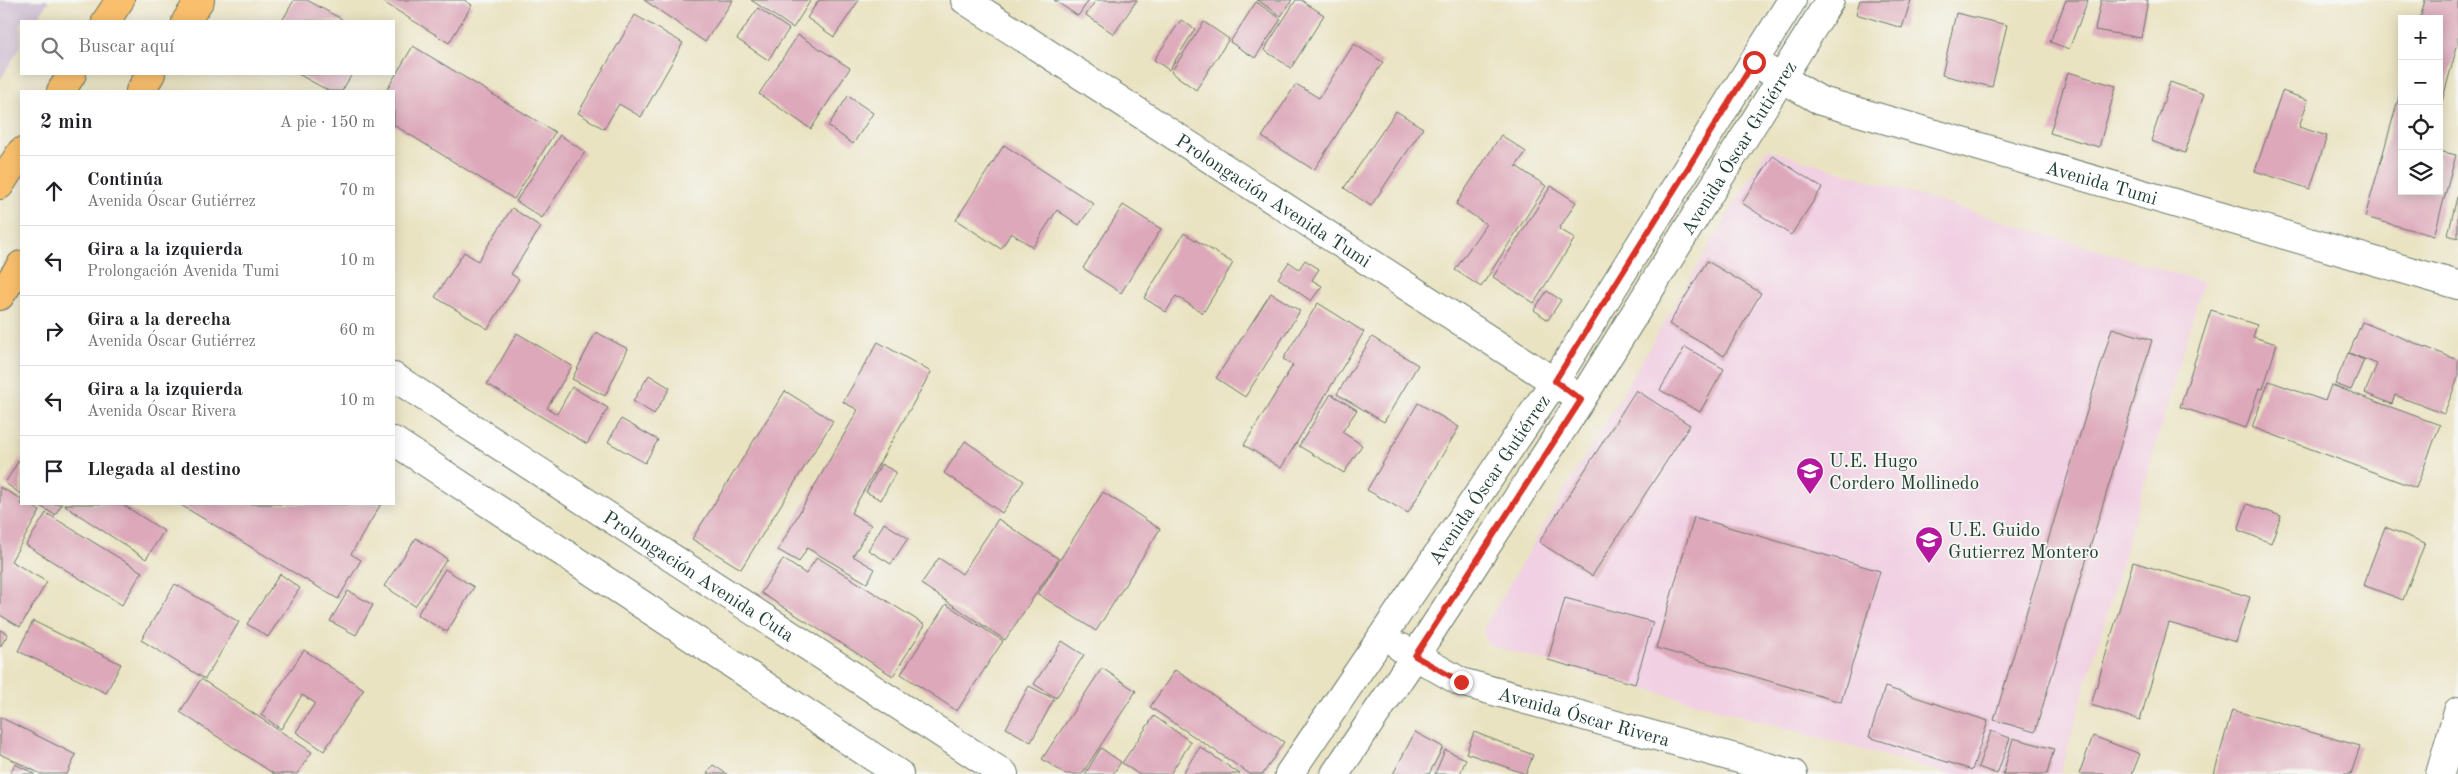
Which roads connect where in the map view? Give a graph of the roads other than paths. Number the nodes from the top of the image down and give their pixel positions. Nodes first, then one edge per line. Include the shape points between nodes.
1 (120, 0) edge
2 (200, 0) edge
3 (965, 0) edge
4 (1792, 0) edge
5 (1830, 0) edge
6 (107, 20) edge
7 (187, 20) edge
8 (1754, 62) junction
9 (71, 75) edge
10 (150, 75) edge
11 (1780, 78) junction
12 (62, 90) edge
13 (141, 90) edge
14 (20, 154) edge
15 (0, 185) edge
16 (20, 266) edge
17 (2458, 285) edge
18 (0, 296) edge
19 (395, 378) edge
20 (1555, 381) junction
21 (1581, 400) junction
22 (395, 442) edge
23 (1382, 635) junction
24 (1415, 656) junction
25 (2458, 711) edge
26 (1764, 770) edge
27 (899, 774) edge
28 (1004, 774) edge
29 (1289, 774) edge
30 (1335, 774) edge
31 (1793, 774) edge
32 (2440, 774) edge

1 - 6 main road
2 - 7 main road
3 - 20 street, Prolongación Avenida Tumi
4 - 8 street, Avenida Óscar Gutiérrez
5 - 11 street, Avenida Óscar Gutiérrez
8 - 11 street, Avenida Tumi
8 - 20 street, Avenida Óscar Gutiérrez
9 - 12 main road
10 - 13 main road
11 - 17 street, Avenida Tumi via 1821,101
11 - 21 street, Avenida Óscar Gutiérrez
14 - 15 main road
16 - 18 main road
19 - 28 street, Prolongación Avenida Cuta
20 - 21 street, Prolongación Avenida Tumi
20 - 23 street, Avenida Óscar Gutiérrez
21 - 24 street, Avenida Óscar Gutiérrez
22 - 27 street
23 - 24 street, Avenida Óscar Rivera
23 - 29 street, Avenida Óscar Gutiérrez
24 - 26 street, Avenida Óscar Rivera via 1461,682
24 - 30 street, Avenida Óscar Gutiérrez
25 - 32 street
26 - 31 street, Avenida Óscar Rivera

